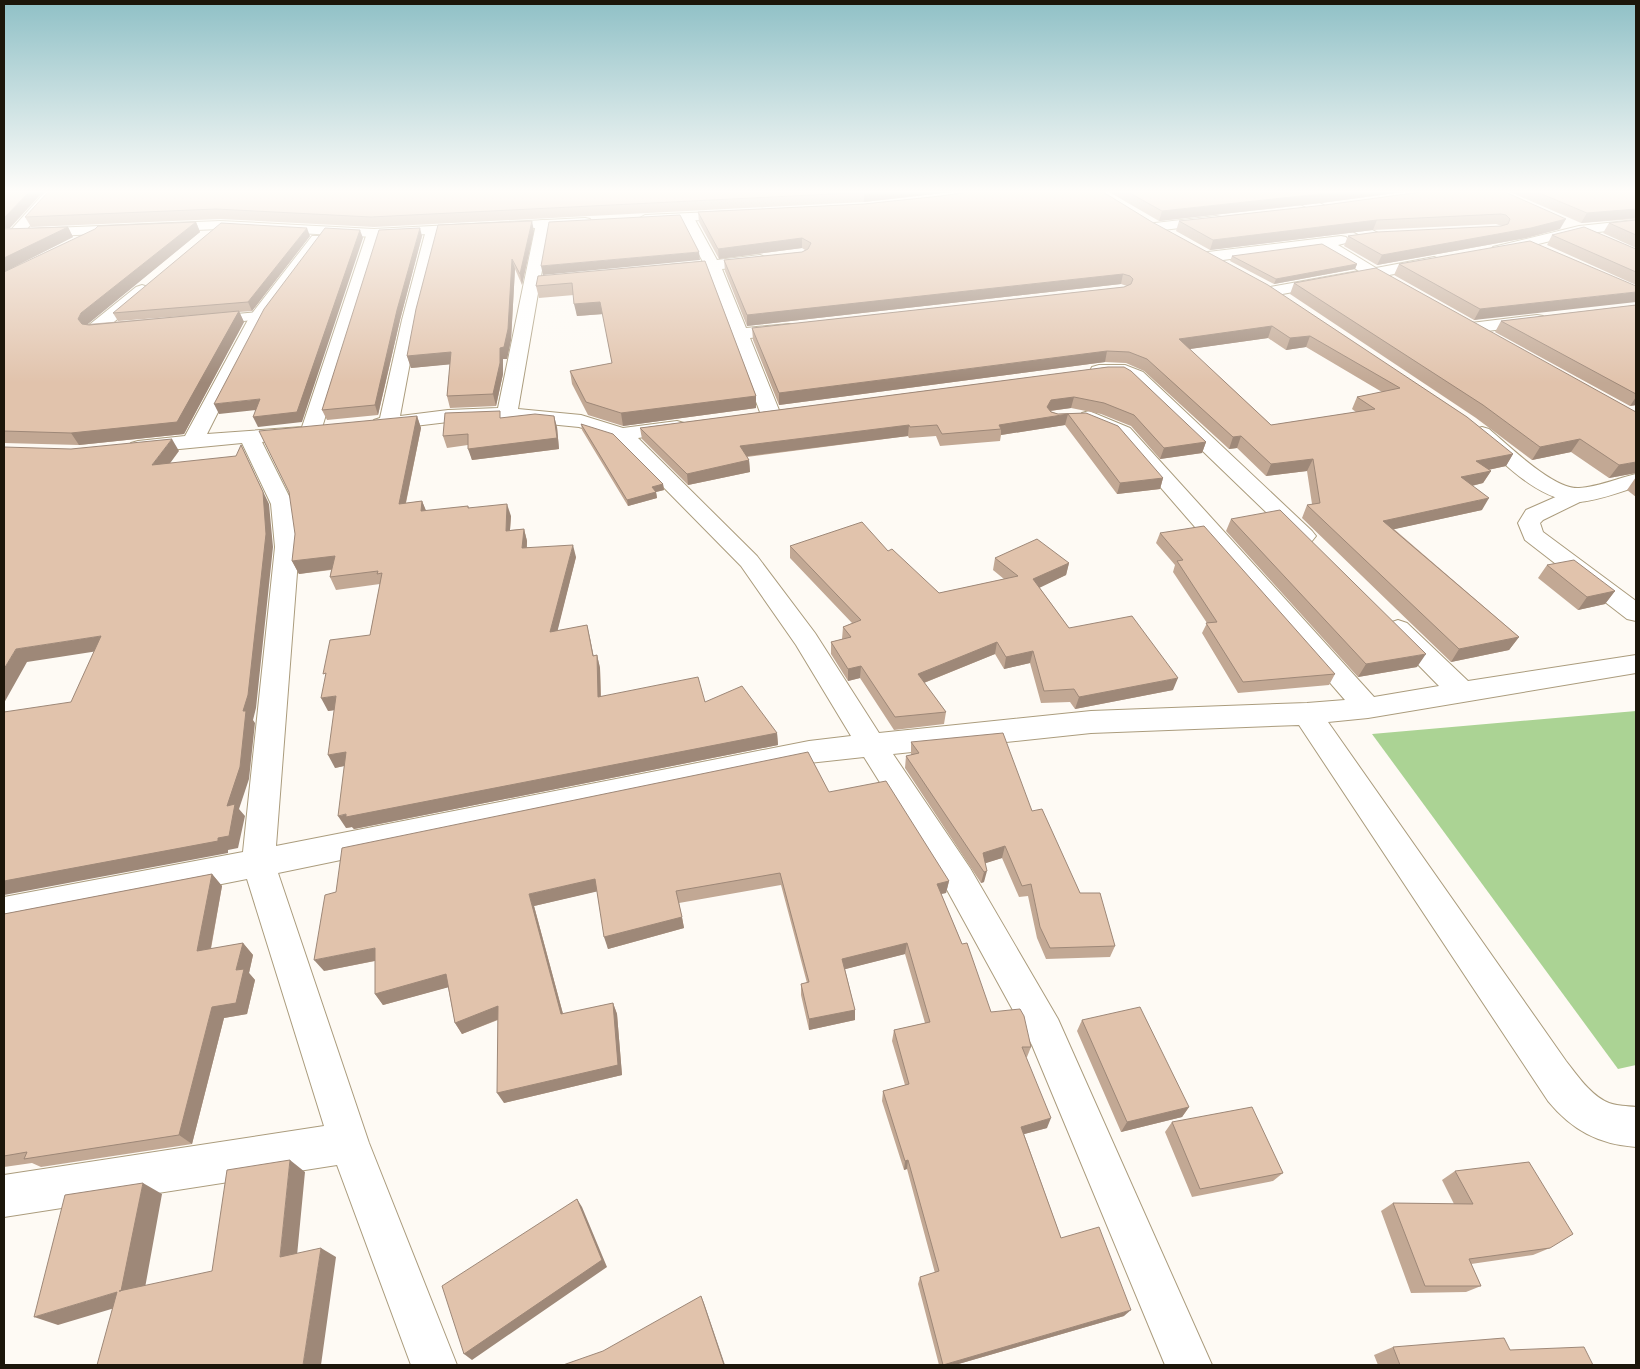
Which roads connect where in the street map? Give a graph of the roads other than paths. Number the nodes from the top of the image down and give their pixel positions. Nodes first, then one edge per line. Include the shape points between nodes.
1 (304, 256) edge
2 (368, 256) edge
3 (426, 256) edge
4 (538, 256) edge
5 (708, 256) edge
6 (1206, 256) edge
7 (1346, 256) edge
8 (772, 259) edge
9 (1451, 259) edge
10 (713, 266) junction
11 (658, 270) edge
12 (1232, 270) edge
13 (1376, 274) junction
14 (154, 280) edge
15 (552, 280) edge
16 (533, 282) junction
17 (1400, 287) edge
18 (1287, 302) edge
19 (258, 316) junction
20 (1549, 319) edge
21 (200, 321) edge
22 (807, 327) edge
23 (113, 328) edge
24 (95, 329) joint
25 (738, 334) junction
26 (1498, 343) edge
27 (1076, 374) edge
28 (507, 414) junction
29 (771, 415) edge
30 (1064, 417) edge
31 (389, 423) junction
32 (1468, 423) edge
33 (696, 424) edge
34 (360, 426) edge
35 (622, 434) junction
36 (249, 436) junction
37 (193, 441) junction
38 (117, 449) edge
39 (1636, 480) edge
40 (1576, 495) junction
41 (1315, 547) edge
42 (1636, 613) edge
43 (1384, 616) edge
44 (1636, 664) edge
45 (1461, 691) junction
46 (1368, 708) junction
47 (1307, 714) junction
48 (871, 745) junction
49 (258, 863) junction
50 (4, 912) edge
51 (1636, 1126) edge
52 (349, 1143) junction
53 (4, 1196) edge
54 (434, 1365) edge
55 (1188, 1365) edge

1 - 19 street
2 - 36 street via 320,430
3 - 31 street
4 - 16 street
5 - 10 street
6 - 12 street
7 - 13 street
8 - 10 street
9 - 13 street
10 - 11 street
10 - 25 street
13 - 17 street
13 - 18 street via 1263,287
14 - 24 street
15 - 16 street
16 - 28 street
19 - 21 lane
19 - 37 street
20 - 26 street via 1464,324
22 - 25 street
23 - 24 lane
25 - 29 street
27 - 41 street via 1106,370 1125,371 1136,376
28 - 31 street
28 - 35 street via 581,421
30 - 46 street via 1087,416 1123,432
31 - 34 street
32 - 40 street via 1541,481
33 - 35 street
35 - 48 street via 749,561 806,639
36 - 37 street
36 - 49 street via 282,504 287,547
37 - 38 street
39 - 40 street
40 - 42 street via 1534,515 1529,523 1533,536
43 - 45 street
44 - 45 street
45 - 46 street
46 - 47 street
47 - 48 street via 1091,722
47 - 51 street via 1574,1103 1595,1119
48 - 49 street via 809,752
48 - 55 street via 958,878 1045,1032
49 - 50 street
49 - 52 street
52 - 53 street
52 - 54 street

